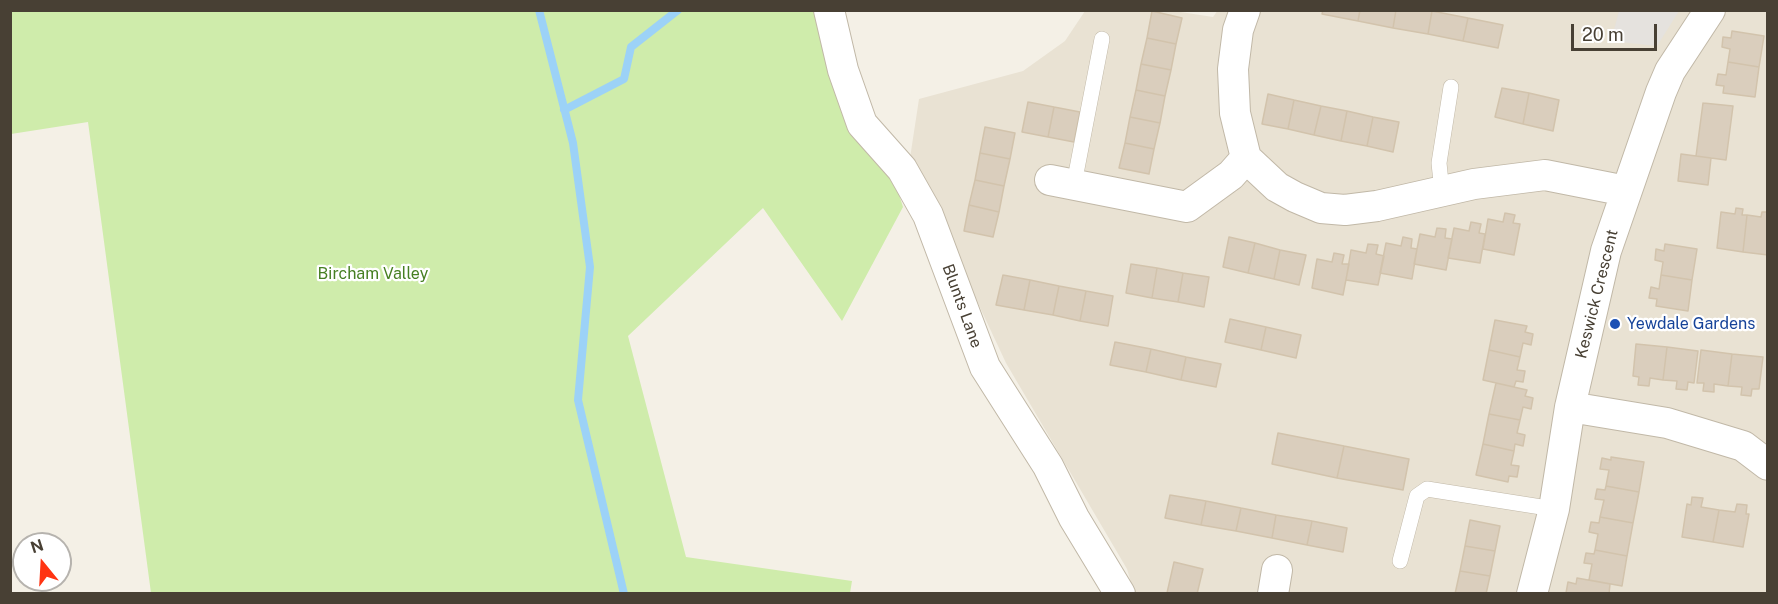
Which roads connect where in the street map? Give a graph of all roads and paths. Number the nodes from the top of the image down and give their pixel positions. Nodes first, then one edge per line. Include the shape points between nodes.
1 (829, 10) edge
2 (1245, 10) edge
3 (1710, 10) edge
4 (1102, 39) dead end
5 (1451, 87) dead end
6 (1246, 158) junction
7 (1062, 182) joint
8 (1626, 191) junction
9 (1442, 192) junction
10 (1569, 407) junction
11 (1767, 465) edge
12 (1554, 509) junction
13 (1400, 561) dead end
14 (1120, 594) edge
15 (1532, 594) edge

1 - 14 street, Blunts Lane via 843,70 862,124 902,169 928,215 985,367 1048,466
2 - 6 street via 1233,69 1235,113
3 - 8 street, Keswick Crescent via 1670,71
4 - 7 lane
5 - 9 lane via 1438,163
6 - 7 street via 1231,175 1186,207
6 - 9 street via 1276,188 1321,208 1377,206
8 - 9 street via 1545,175
8 - 10 street, Keswick Crescent via 1606,251
10 - 11 street via 1667,423 1743,446
10 - 12 street, Keswick Crescent
12 - 13 lane via 1427,489 1417,496
12 - 15 street, Keswick Crescent

